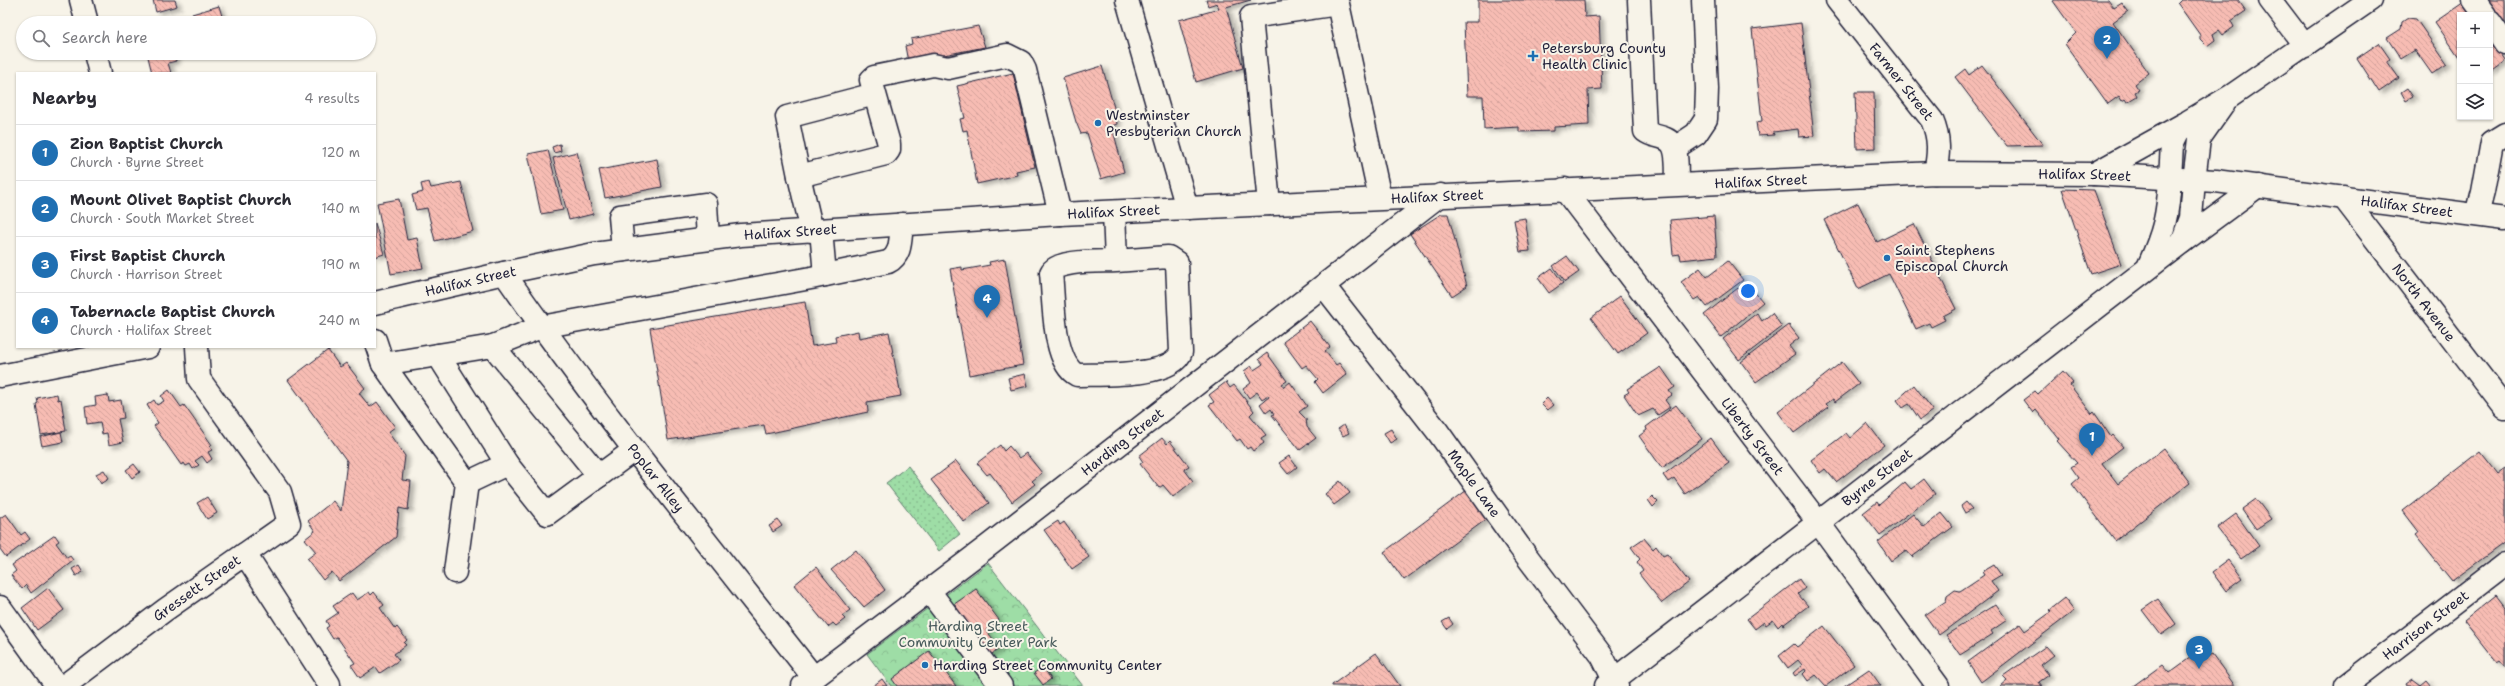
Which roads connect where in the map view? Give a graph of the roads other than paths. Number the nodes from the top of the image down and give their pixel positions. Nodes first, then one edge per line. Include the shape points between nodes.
1 (81, 0) edge
2 (1127, 0) edge
3 (1639, 0) edge
4 (1703, 0) edge
5 (1837, 0) edge
6 (2270, 0) edge
7 (2370, 0) edge
8 (2474, 0) edge
9 (2483, 12) edge
10 (85, 16) edge
11 (2493, 26) edge
12 (2505, 44) edge
13 (2305, 46) junction
14 (97, 60) edge
15 (100, 72) edge
16 (875, 94) junction
17 (2230, 96) junction
18 (2189, 121) junction
19 (2505, 134) edge
20 (1675, 148) junction
21 (1935, 173) junction
22 (2094, 174) junction
23 (799, 176) junction
24 (2170, 178) junction
25 (2194, 180) junction
26 (1677, 183) junction
27 (2258, 186) junction
28 (1564, 189) junction
29 (1440, 195) junction
30 (2343, 197) junction
31 (1380, 198) junction
32 (1269, 204) junction
33 (1188, 208) junction
34 (1114, 212) junction
35 (1060, 214) junction
36 (2476, 215) junction
37 (2505, 219) edge
38 (902, 224) junction
39 (816, 230) junction
40 (708, 239) junction
41 (2182, 242) junction
42 (623, 250) junction
43 (1116, 261) junction
44 (2147, 269) junction
45 (504, 273) junction
46 (825, 275) junction
47 (1324, 286) junction
48 (376, 303) edge
49 (541, 327) junction
50 (376, 343) edge
51 (493, 346) junction
52 (143, 348) edge
53 (197, 348) edge
54 (438, 355) junction
55 (1176, 359) junction
56 (383, 364) junction
57 (0, 376) edge
58 (1196, 385) junction
59 (2505, 408) edge
60 (634, 450) junction
61 (507, 464) junction
62 (599, 476) junction
63 (467, 483) junction
64 (1818, 522) junction
65 (245, 554) junction
66 (455, 572) dead end
67 (2502, 572) edge
68 (928, 591) junction
69 (0, 607) edge
70 (808, 682) edge
71 (329, 684) dead end
72 (1613, 684) edge
73 (58, 686) edge
74 (64, 686) edge
75 (1001, 686) edge
76 (1938, 686) edge
77 (2346, 686) edge

1 - 10 street
2 - 33 street
3 - 20 street via 1645,131 1652,137 1670,140
4 - 20 street via 1706,120 1696,134
5 - 21 street, Farmer Street via 1932,120 1938,135 1939,152
6 - 13 street
7 - 13 street
8 - 9 street
11 - 12 street
13 - 17 street
14 - 15 street
16 - 23 street via 787,117
16 - 23 street via 889,144 886,154
16 - 35 street via 871,80 874,77 933,65 948,68 1007,55 1021,62
17 - 18 street
17 - 25 street via 2200,139
18 - 22 street
18 - 24 street, Byrne Street via 2178,132 2172,144
19 - 36 street via 2492,142
20 - 26 street
21 - 22 street, Halifax Street
21 - 26 street, Halifax Street
22 - 24 street, Halifax Street
23 - 39 street
24 - 25 street, Halifax Street
24 - 44 street, Byrne Street via 2165,228
25 - 27 street, Halifax Street
25 - 41 street via 2190,218
26 - 28 street, Halifax Street
27 - 30 street, Halifax Street
27 - 41 street, Byrne Street
28 - 29 street, Halifax Street
28 - 64 street, Liberty Street
29 - 31 street, Halifax Street
29 - 47 street, Harding Street
30 - 36 street, Halifax Street
30 - 59 street, North Avenue
31 - 32 street, Halifax Street
31 - 32 street via 1338,4 1251,17
32 - 33 street, Halifax Street
33 - 34 street, Halifax Street
34 - 35 street, Halifax Street
34 - 43 street
35 - 38 street, Halifax Street
36 - 37 street, Halifax Street
38 - 39 street, Halifax Street
38 - 46 street via 899,252 895,259
39 - 40 street, Halifax Street
39 - 46 street
40 - 42 street, Halifax Street
40 - 42 street via 706,204 620,216
41 - 44 street, Byrne Street
42 - 45 street, Halifax Street
43 - 55 street via 1168,257 1177,263 1181,352
43 - 55 street via 1062,264 1053,268 1051,273 1060,352 1065,363 1077,375 1158,370
44 - 64 street, Byrne Street
45 - 48 street, Halifax Street
45 - 49 street, Poplar Alley
46 - 49 street
47 - 58 street, Harding Street
47 - 72 street, Maple Lane via 1438,432 1602,656
49 - 51 street
49 - 60 street, Poplar Alley
50 - 56 street
51 - 54 street
51 - 62 street
52 - 57 street
53 - 65 street via 199,379 280,492 289,523
54 - 56 street
54 - 61 street
55 - 58 street
56 - 63 street
58 - 68 street, Harding Street
60 - 62 street
60 - 70 street, Poplar Alley
61 - 62 street via 547,514
61 - 63 street
63 - 66 street
64 - 72 street, Byrne Street
64 - 76 street, Liberty Street
65 - 71 street, Gressett Street
65 - 74 street, Gressett Street
67 - 77 street, Harrison Street
68 - 70 street, Harding Street
68 - 75 street
69 - 73 street

